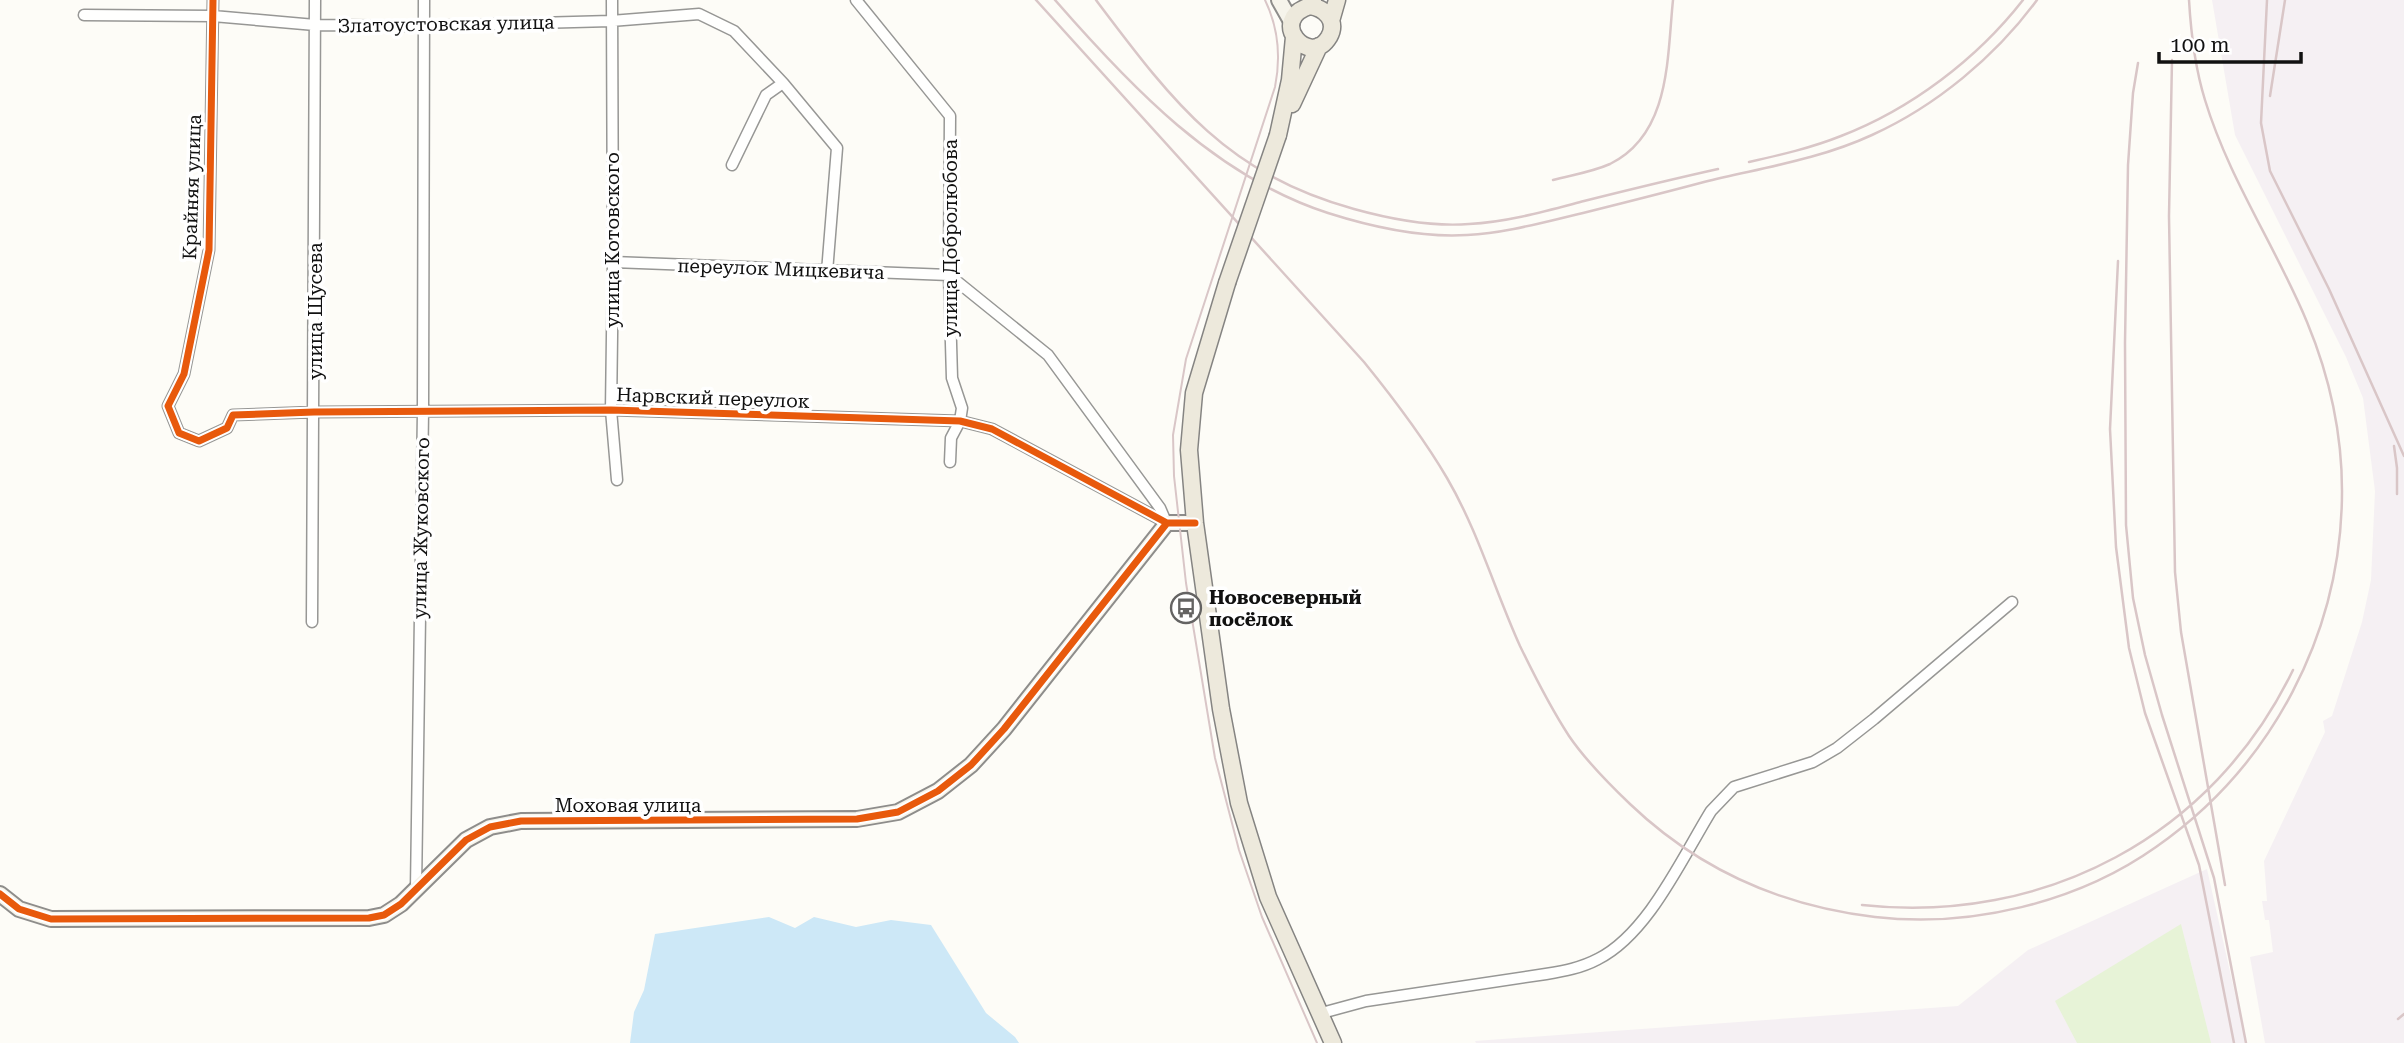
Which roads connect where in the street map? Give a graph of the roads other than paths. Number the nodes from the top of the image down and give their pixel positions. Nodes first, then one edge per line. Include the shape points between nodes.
1 (213, 0) edge
2 (315, 0) edge
3 (425, 0) edge
4 (612, 0) edge
5 (856, 0) edge
6 (1279, 0) edge
7 (1336, 0) edge
8 (1309, 2) edge
9 (84, 15) dead end
10 (213, 16) junction
11 (1331, 20) junction
12 (611, 21) junction
13 (315, 25) junction
14 (425, 26) junction
15 (1293, 30) junction
16 (1319, 46) junction
17 (783, 83) junction
18 (1278, 135) junction
19 (732, 165) dead end
20 (613, 262) junction
21 (827, 272) junction
22 (949, 275) junction
23 (611, 410) junction
24 (423, 411) junction
25 (314, 412) junction
26 (233, 415) joint
27 (960, 421) junction
28 (950, 462) dead end
29 (617, 480) dead end
30 (1167, 523) junction
31 (1195, 523) junction
32 (2012, 602) dead end
33 (312, 622) dead end
34 (416, 888) junction
35 (0, 894) edge
36 (1318, 1014) junction
37 (1333, 1043) edge

1 - 10 street, Крайняя улица
2 - 13 street, улица Щусева
3 - 14 street, улица Жуковского
4 - 12 street, улица Котовского
5 - 22 street, улица Добролюбова via 950,116
6 - 15 street
7 - 11 main road
8 - 11 main road
8 - 15 main road
9 - 10 street, Златоустовская улица
10 - 13 street, Златоустовская улица
10 - 26 street, Крайняя улица via 209,250 184,374 168,406 179,433 198,440 227,428
11 - 16 main road via 1328,40
12 - 14 street, Златоустовская улица
12 - 17 street, Златоустовская улица via 699,14 733,31
12 - 20 street, улица Котовского
13 - 14 street, Златоустовская улица
13 - 25 street, улица Щусева
14 - 24 street, улица Жуковского
15 - 16 main road via 1300,44
15 - 18 main road via 1290,80
16 - 18 main road
17 - 19 street via 766,95
17 - 21 street, Златоустовская улица via 837,148
18 - 31 main road, bridge via 1194,393 1189,450
20 - 21 street, переулок Мицкевича
20 - 23 street, улица Котовского
21 - 22 street, переулок Мицкевича
22 - 27 street, улица Добролюбова via 952,378 960,398
22 - 30 street via 1048,355
23 - 24 street, Нарвский переулок
23 - 27 street, Нарвский переулок
23 - 29 street, улица Котовского
24 - 25 street, Нарвский переулок
24 - 34 street, улица Жуковского
25 - 26 street, Нарвский переулок
25 - 33 street, улица Щусева
27 - 28 street, улица Добролюбова via 951,438
27 - 30 street, Нарвский переулок via 992,429
30 - 31 street
30 - 34 street, Моховая улица via 971,765 938,792 898,812 857,819 521,821 490,827 466,840
31 - 36 main road via 1239,803 1268,897
32 - 36 street via 1837,748 1813,762 1734,788 1723,797 1637,929 1598,959 1565,971 1366,1001
34 - 35 street, Моховая улица via 384,915 355,918 51,919 19,909
36 - 37 main road

